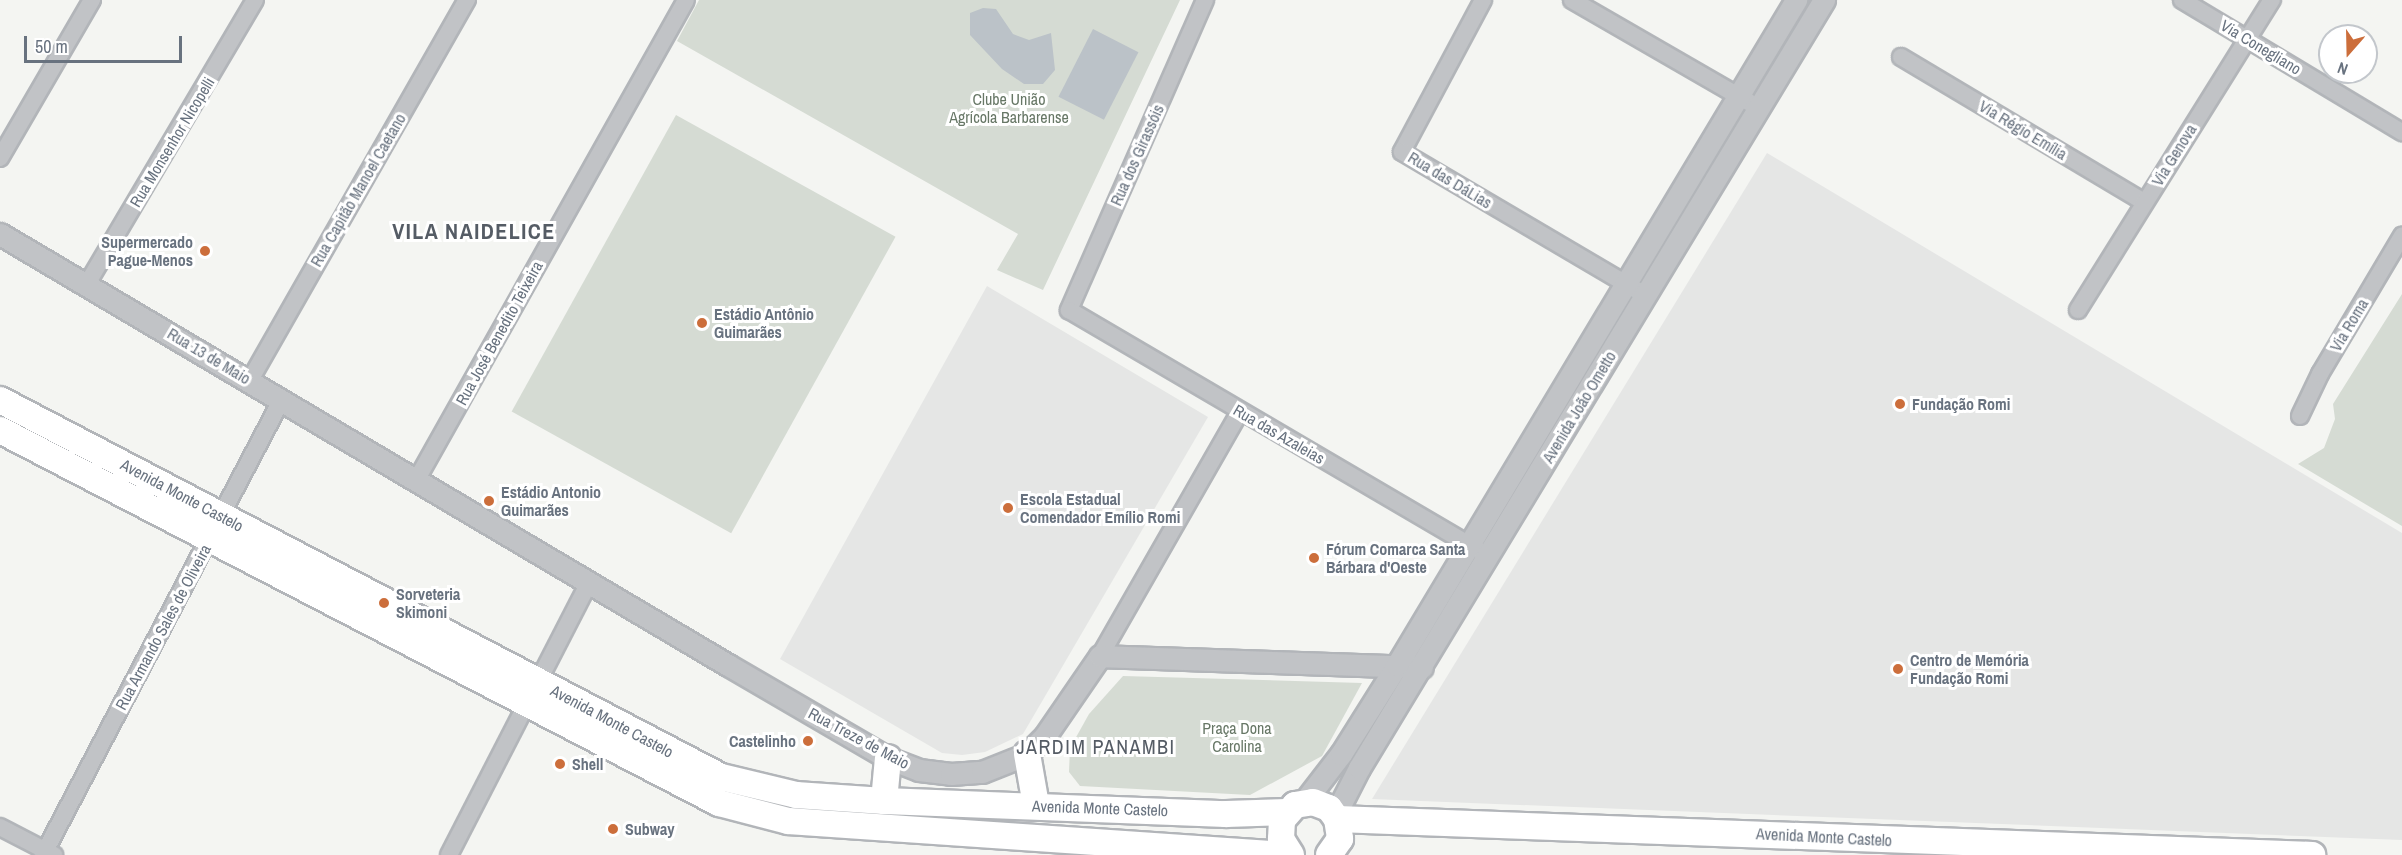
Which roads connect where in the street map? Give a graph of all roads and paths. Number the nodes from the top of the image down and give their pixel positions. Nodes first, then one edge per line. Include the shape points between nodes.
1 (92, 0) edge
2 (255, 0) edge
3 (467, 0) edge
4 (686, 0) edge
5 (1205, 0) edge
6 (1483, 0) edge
7 (1572, 0) edge
8 (1796, 0) edge
9 (1824, 0) edge
10 (2182, 0) edge
11 (2271, 0) edge
12 (2247, 39) junction
13 (1901, 57) dead end
14 (1738, 96) junction
15 (1759, 108) junction
16 (2402, 132) edge
17 (0, 158) edge
18 (2144, 202) junction
19 (0, 234) edge
20 (2402, 237) edge
21 (87, 284) junction
22 (1627, 285) junction
23 (1646, 296) junction
24 (1069, 310) joint
25 (2078, 310) dead end
26 (250, 380) junction
27 (282, 399) junction
28 (0, 400) edge
29 (1240, 412) junction
30 (2300, 416) dead end
31 (0, 430) edge
32 (417, 478) junction
33 (215, 527) junction
34 (1470, 544) junction
35 (1489, 556) junction
36 (590, 583) junction
37 (1100, 656) junction
38 (1397, 665) junction
39 (1422, 667) junction
40 (533, 692) junction
41 (1027, 754) junction
42 (888, 758) junction
43 (884, 801) junction
44 (1036, 805) junction
45 (1296, 807) junction
46 (1336, 817) junction
47 (0, 827) edge
48 (1764, 845) edge
49 (1825, 846) edge
50 (48, 853) edge
51 (449, 855) edge
52 (1286, 855) edge
53 (1291, 855) edge
54 (1329, 855) edge
55 (2312, 855) edge

1 - 17 street
2 - 21 street, Rua Monsenhor Nicopelli
3 - 26 street, Rua Capitão Manoel Caetano
4 - 32 street, Rua José Benedito Teixeira
5 - 24 street, Rua dos Girassóis
6 - 22 street, Rua das DáLias via 1402,152
7 - 14 street
8 - 14 street, Avenida João Ometto
9 - 15 street, Avenida João Ometto
10 - 12 street, Via Conegliano
11 - 12 street, Via Genova
12 - 16 street, Via Conegliano
12 - 18 street, Via Genova
13 - 18 street, Via Régio Emília
14 - 15 street
14 - 22 street, Avenida João Ometto
15 - 23 street, Avenida João Ometto
18 - 25 street, Via Genova
19 - 21 street, Rua 13 de Maio
20 - 30 street, Via Roma via 2320,374
21 - 26 street, Rua 13 de Maio
22 - 23 street, Rua das DáLias
22 - 34 street, Avenida João Ometto
23 - 35 street, Avenida João Ometto
24 - 29 street, Rua das Azaleias
26 - 27 street, Rua 13 de Maio
27 - 32 street, Rua 13 de Maio
27 - 33 street, Rua Armando Sales de Oliveira
28 - 33 main road, Avenida Monte Castelo
29 - 34 street, Rua das Azaleias
29 - 37 street, Rua Treze de Maio
31 - 33 main road, Avenida Monte Castelo
32 - 36 street, Rua Treze de Maio
33 - 40 main road, Avenida Monte Castelo
33 - 50 street, Rua Armando Sales de Oliveira
34 - 35 street, Rua das Azaleias
34 - 38 street, Avenida João Ometto
35 - 39 street, Avenida João Ometto
36 - 40 street
36 - 42 street, Rua Treze de Maio
37 - 38 street
37 - 41 street, Rua Treze de Maio via 1045,736
38 - 39 street
38 - 45 street, Avenida João Ometto via 1341,754
39 - 46 street, Avenida João Ometto via 1359,768
40 - 43 main road, Avenida Monte Castelo via 721,777 796,795
40 - 51 street
40 - 52 main road, Avenida Monte Castelo via 687,789 719,803 788,821
41 - 42 street, Rua Treze de Maio via 982,772 951,774 920,770
41 - 44 main road
42 - 43 main road
43 - 44 main road, Avenida Monte Castelo
44 - 45 main road, Avenida Monte Castelo via 1226,814
45 - 46 main road via 1322,804
45 - 53 main road via 1280,830
46 - 48 main road, Avenida Monte Castelo
46 - 54 main road via 1340,839
47 - 50 street
48 - 49 main road, Avenida Monte Castelo
49 - 55 main road, Avenida Monte Castelo

